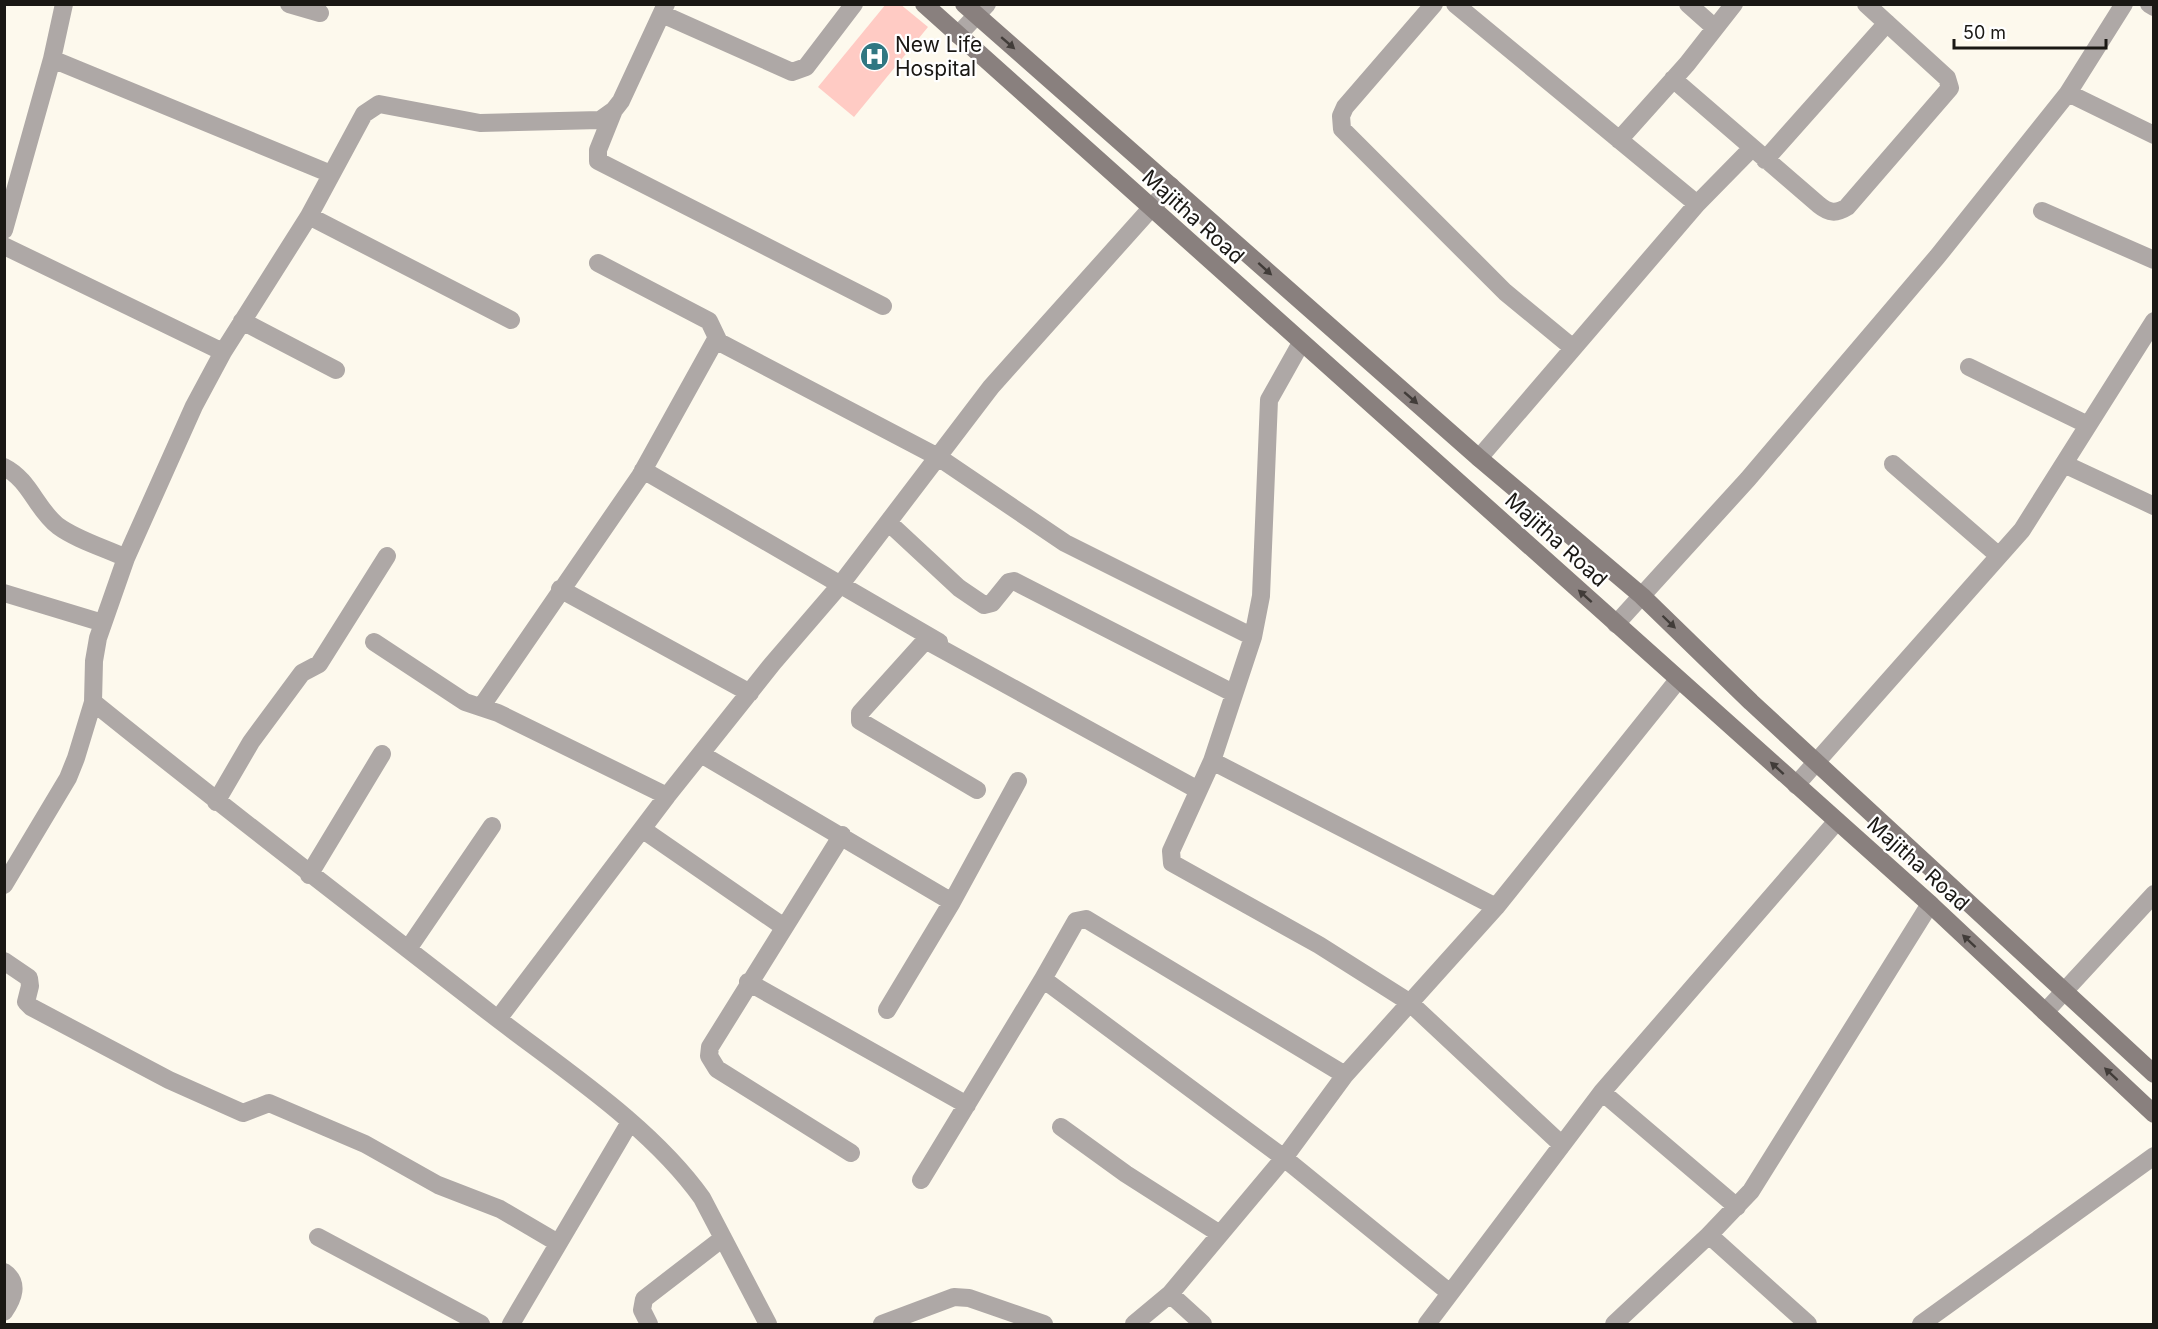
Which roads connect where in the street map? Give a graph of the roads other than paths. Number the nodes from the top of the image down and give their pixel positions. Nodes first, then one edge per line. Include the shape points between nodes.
1 (64, 4) edge
2 (289, 4) edge
3 (854, 4) edge
4 (924, 4) edge
5 (1434, 4) edge
6 (1455, 4) edge
7 (1688, 4) edge
8 (1734, 4) edge
9 (1866, 4) edge
10 (2124, 4) edge
11 (2149, 4) edge
12 (2154, 7) edge
13 (976, 8) edge
14 (664, 9) edge
15 (320, 13) dead end
16 (1887, 23) junction
17 (1715, 28) junction
18 (958, 35) junction
19 (52, 59) junction
20 (1673, 79) junction
21 (2068, 93) junction
22 (614, 110) junction
23 (2154, 135) edge
24 (1619, 140) junction
25 (1759, 154) junction
26 (331, 174) junction
27 (1171, 186) junction
28 (1697, 204) junction
29 (1149, 207) junction
30 (2042, 211) dead end
31 (309, 216) junction
32 (4, 230) edge
33 (4, 246) edge
34 (2154, 260) edge
35 (598, 263) dead end
36 (882, 306) dead end
37 (511, 320) dead end
38 (242, 321) junction
39 (2154, 321) edge
40 (716, 339) junction
41 (1301, 344) junction
42 (1573, 348) junction
43 (223, 352) junction
44 (1969, 367) dead end
45 (336, 370) dead end
46 (2088, 425) junction
47 (938, 457) junction
48 (1479, 459) junction
49 (1893, 464) dead end
50 (2064, 464) junction
51 (4, 467) edge
52 (643, 470) junction
53 (2154, 506) edge
54 (888, 523) junction
55 (387, 556) dead end
56 (1999, 556) junction
57 (126, 558) junction
58 (841, 584) junction
59 (560, 589) junction
60 (4, 593) edge
61 (1642, 596) junction
62 (103, 622) junction
63 (1616, 624) junction
64 (1253, 637) junction
65 (374, 642) dead end
66 (1678, 680) junction
67 (750, 693) junction
68 (1233, 693) junction
69 (93, 702) junction
70 (481, 707) junction
71 (1116, 745) junction
72 (381, 754) dead end
73 (701, 754) junction
74 (1817, 761) junction
75 (1212, 762) junction
76 (1018, 781) dead end
77 (1796, 784) junction
78 (977, 790) dead end
79 (1198, 790) junction
80 (667, 796) junction
81 (216, 801) junction
82 (1837, 821) junction
83 (492, 826) dead end
84 (642, 829) junction
85 (842, 835) junction
86 (309, 875) junction
87 (4, 885) edge
88 (2154, 894) edge
89 (952, 902) junction
90 (1930, 904) junction
91 (1496, 907) junction
92 (784, 927) junction
93 (408, 949) junction
94 (4, 961) edge
95 (1043, 979) junction
96 (748, 982) junction
97 (2065, 990) junction
98 (1408, 1002) junction
99 (887, 1010) dead end
100 (2045, 1012) junction
101 (498, 1019) junction
102 (2154, 1074) edge
103 (1345, 1075) junction
104 (1602, 1092) junction
105 (967, 1105) junction
106 (2154, 1114) edge
107 (630, 1122) junction
108 (1061, 1127) dead end
109 (1562, 1144) junction
110 (851, 1153) dead end
111 (2154, 1156) edge
112 (1284, 1158) junction
113 (921, 1180) dead end
114 (1737, 1207) junction
115 (1220, 1234) junction
116 (1709, 1234) junction
117 (318, 1237) dead end
118 (723, 1238) junction
119 (558, 1243) junction
120 (4, 1272) edge
121 (1450, 1293) junction
122 (1170, 1294) junction
123 (4, 1312) edge
124 (1933, 1321) edge
125 (481, 1324) edge
126 (511, 1324) edge
127 (649, 1324) edge
128 (768, 1324) edge
129 (882, 1324) edge
130 (1044, 1324) edge
131 (1134, 1324) edge
132 (1203, 1324) edge
133 (1427, 1324) edge
134 (1614, 1324) edge
135 (1808, 1324) edge

1 - 19 street
2 - 15 street
3 - 14 street via 806,67 792,72
4 - 18 main road, Majitha Road
5 - 42 street via 1345,107 1342,129 1505,292
6 - 24 street
7 - 17 street
8 - 17 street
9 - 16 street
10 - 21 street
11 - 12 street
13 - 18 street
13 -> 27 main road, Majitha Road
14 - 22 street
16 - 25 street
16 - 25 street via 1947,78 1950,88 1847,207 1840,212 1828,212
17 - 20 street
18 - 29 main road, Majitha Road
19 - 26 street
19 - 32 street
20 - 24 street
20 - 25 street
21 - 23 street
21 - 61 street via 1930,266
22 - 26 street via 600,120 587,122 501,124 464,121 379,104 364,114
22 - 36 street via 598,150 598,161
24 - 28 street
25 - 28 street
26 - 31 street
27 - 29 street
27 -> 48 main road, Majitha Road
28 - 42 street
29 - 41 main road, Majitha Road
29 - 47 street via 1011,363
30 - 34 street
31 - 37 street
31 - 38 street
33 - 43 street
35 - 40 street via 710,321
38 - 43 street
38 - 45 street
39 - 46 street
40 - 47 street
40 - 52 street
63 -> 41 main road, Majitha Road
41 - 64 street via 1269,400 1261,596
42 - 48 street
43 - 57 street via 186,422
44 - 46 street
46 - 50 street
47 - 54 street
47 - 64 street via 1065,543
48 - 61 main road, Majitha Road
49 - 56 street
50 - 53 street
50 - 56 street via 2022,530
51 - 57 street via 19,476 59,527
52 - 58 street
52 - 59 street
54 - 58 street
54 - 68 street via 959,588 984,605 992,603 1008,582 1014,581
55 - 81 street via 319,664 302,673 251,742
56 - 74 street
57 - 62 street
58 - 67 street
58 - 71 street
59 - 67 street
59 - 70 street
60 - 62 street
61 - 63 street
61 -> 74 main road, Majitha Road
62 - 69 street via 94,661
63 - 66 main road, Majitha Road
64 - 68 street
65 - 70 street via 458,699
77 -> 66 main road, Majitha Road
66 - 91 street
67 - 73 street
68 - 75 street
69 - 81 street
69 - 87 street via 68,778
70 - 80 street
71 - 78 street via 924,642 860,713 860,721
71 - 79 street
72 - 86 street
73 - 80 street
73 - 85 street
74 - 77 street
74 - 97 main road, Majitha Road
75 - 79 street
75 - 91 street
76 - 89 street
77 - 82 main road, Majitha Road
79 - 98 street via 1171,851 1172,863 1319,945
80 - 84 street
81 - 86 street
82 - 90 main road, Majitha Road
82 - 104 street
83 - 93 street
84 - 92 street
84 - 101 street
85 - 89 street
85 - 92 street
86 - 93 street
88 - 97 street
89 - 99 street
100 -> 90 main road, Majitha Road
90 - 114 street via 1751,1191
91 - 98 street
92 - 96 street
93 - 101 street
94 - 119 street via 29,978 26,1002 31,1007 169,1080 243,1113 265,1102 280,1107 365,1144 438,1185 507,1213
95 - 103 street via 1076,921 1086,920
95 - 105 street
95 - 112 street
96 - 105 street
96 - 110 street via 710,1047 711,1063
97 - 100 street
97 - 102 main road, Majitha Road
98 - 103 street
98 - 109 street
106 -> 100 main road, Majitha Road
101 - 107 street
103 - 112 street
104 - 109 street
104 - 114 street
105 - 113 street
107 - 118 street via 691,1183
107 - 119 street
108 - 115 street
109 - 121 street
111 - 124 street
112 - 115 street
112 - 121 street
114 - 116 street
115 - 122 street
116 - 134 street
116 - 135 street
117 - 125 street
118 - 127 street via 644,1299 642,1310
118 - 128 street
119 - 126 street
120 - 123 street via 12,1280 14,1293
121 - 133 street
122 - 131 street
122 - 132 street
129 - 130 street via 954,1297 969,1298

